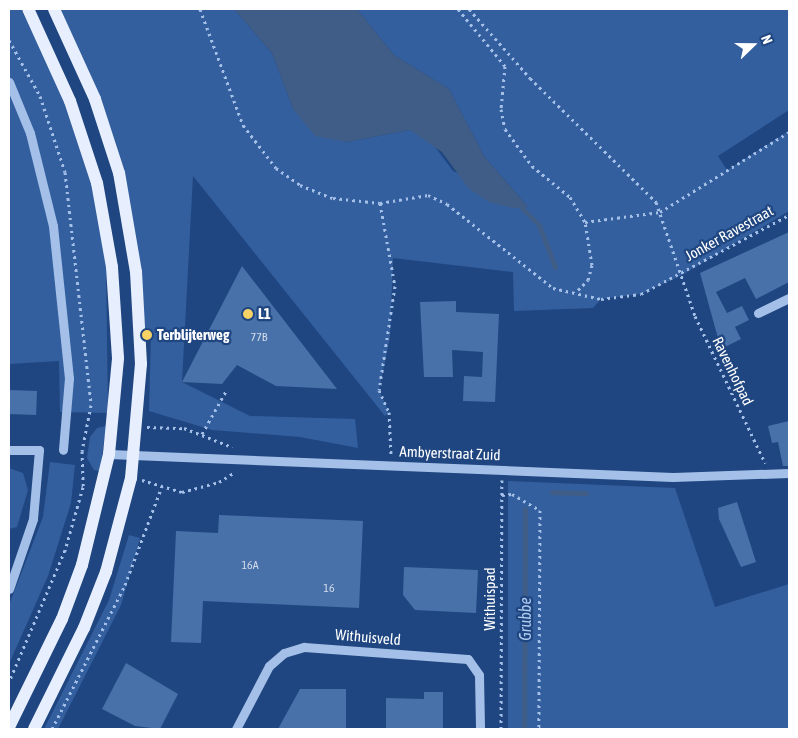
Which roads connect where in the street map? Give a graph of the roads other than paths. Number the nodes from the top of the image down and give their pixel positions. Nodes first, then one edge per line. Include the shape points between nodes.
1 (28, 9) edge
2 (54, 9) edge
3 (9, 82) edge
4 (789, 298) edge
5 (758, 313) dead end
6 (9, 450) edge
7 (64, 450) dead end
8 (109, 454) junction
9 (134, 454) junction
10 (789, 473) edge
11 (9, 589) edge
12 (9, 728) edge
13 (34, 729) edge
14 (236, 729) edge
15 (480, 729) edge

1 - 8 main road via 70,101 103,209 117,328
2 - 9 main road via 95,99 127,211 139,308 138,427
3 - 7 street via 30,133 53,226 69,378
4 - 5 street
6 - 11 street via 39,450 33,519
8 - 9 street, Ambyerstraat Zuid
8 - 12 main road via 82,565 62,619
9 - 10 street, Ambyerstraat Zuid via 714,478
9 - 13 main road via 106,572 84,628
14 - 15 street, Withuisveld via 269,666 284,653 304,647 468,659 479,675

